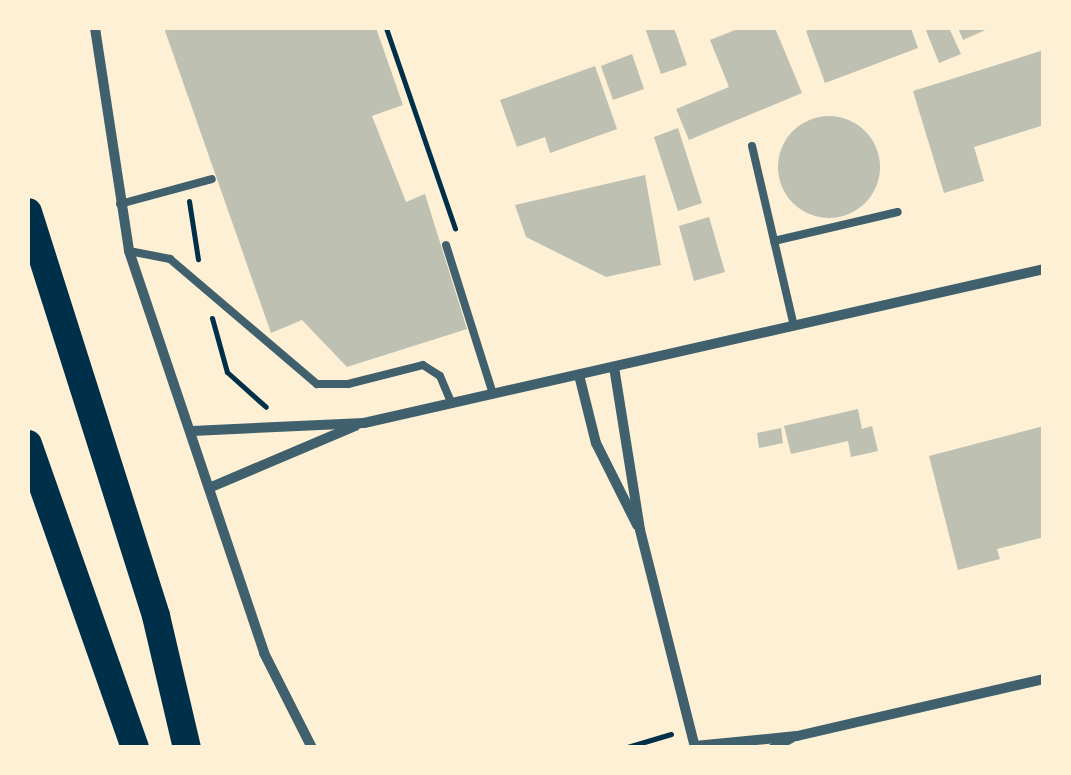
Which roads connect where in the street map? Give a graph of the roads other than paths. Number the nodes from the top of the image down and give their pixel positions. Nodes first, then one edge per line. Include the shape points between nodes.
1 (95, 28) edge
2 (752, 146) dead end
3 (212, 179) dead end
4 (118, 204) junction
5 (28, 212) edge
6 (898, 212) dead end
7 (774, 242) junction
8 (446, 244) dead end
9 (128, 251) junction
10 (1044, 269) edge
11 (794, 326) junction
12 (614, 367) junction
13 (579, 375) junction
14 (492, 394) junction
15 (452, 404) junction
16 (361, 424) junction
17 (192, 431) junction
18 (28, 444) edge
19 (210, 488) junction
20 (640, 530) junction
21 (1044, 680) edge
22 (796, 736) junction
23 (695, 747) edge
24 (134, 748) edge
25 (187, 748) edge
26 (312, 748) edge
27 (772, 748) edge

1 - 4 street
2 - 7 lane
3 - 4 lane
4 - 9 street
5 - 25 highway via 140,564
6 - 7 lane
7 - 11 lane
8 - 14 lane
9 - 15 lane via 170,258 317,384 348,384 423,365 440,376
9 - 17 street
10 - 11 street
11 - 12 street
12 - 13 street
12 - 20 street
13 - 14 street
13 - 20 street via 596,443
14 - 15 street
15 - 16 street
16 - 17 street
16 - 19 street
17 - 19 street
18 - 24 highway
19 - 26 street via 273,678
20 - 23 street
21 - 22 street
22 - 23 street
22 - 27 street

